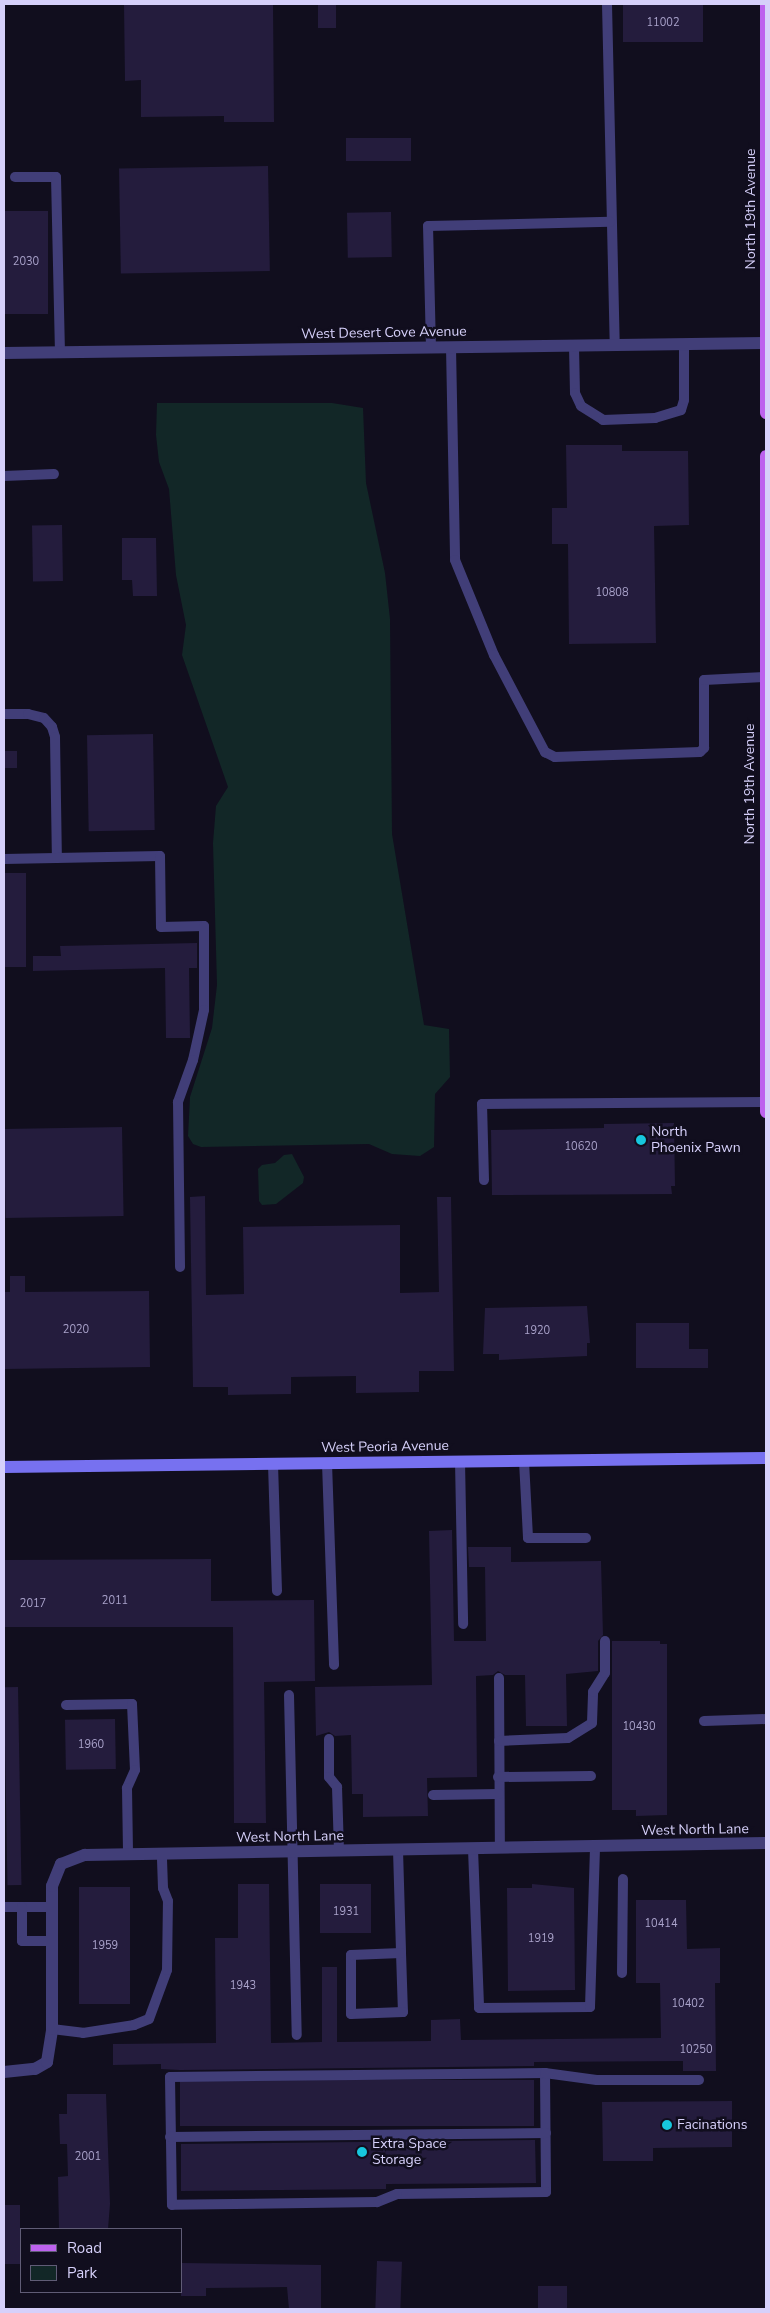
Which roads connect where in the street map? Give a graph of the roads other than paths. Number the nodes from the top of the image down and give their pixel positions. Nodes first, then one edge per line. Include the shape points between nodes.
1 (607, 4) edge
2 (766, 4) edge
3 (15, 177) dead end
4 (610, 222) junction
5 (684, 344) junction
6 (766, 344) edge
7 (615, 345) junction
8 (574, 346) junction
9 (451, 347) junction
10 (431, 348) junction
11 (60, 352) junction
12 (4, 353) edge
13 (766, 387) edge
14 (766, 413) edge
15 (766, 456) edge
16 (54, 474) dead end
17 (4, 476) edge
18 (766, 484) edge
19 (766, 641) edge
20 (765, 678) edge
21 (4, 714) edge
22 (57, 858) junction
23 (4, 859) edge
24 (766, 861) edge
25 (765, 922) edge
26 (766, 1102) edge
27 (766, 1112) edge
28 (484, 1180) dead end
29 (180, 1266) dead end
30 (766, 1458) edge
31 (460, 1461) junction
32 (524, 1461) junction
33 (327, 1463) junction
34 (273, 1464) junction
35 (4, 1468) edge
36 (586, 1538) dead end
37 (277, 1591) dead end
38 (463, 1624) dead end
39 (605, 1641) dead end
40 (334, 1665) dead end
41 (499, 1678) dead end
42 (289, 1695) dead end
43 (66, 1705) dead end
44 (766, 1718) edge
45 (704, 1721) dead end
46 (328, 1739) dead end
47 (499, 1741) junction
48 (591, 1776) dead end
49 (498, 1777) junction
50 (499, 1794) junction
51 (433, 1795) dead end
52 (766, 1844) edge
53 (595, 1846) junction
54 (473, 1848) junction
55 (500, 1848) junction
56 (398, 1850) junction
57 (339, 1851) junction
58 (294, 1852) junction
59 (128, 1854) junction
60 (162, 1854) junction
61 (623, 1879) dead end
62 (4, 1907) edge
63 (22, 1907) junction
64 (52, 1907) junction
65 (52, 1941) junction
66 (401, 1953) junction
67 (622, 1972) dead end
68 (52, 2030) junction
69 (296, 2035) dead end
70 (4, 2072) edge
71 (545, 2073) junction
72 (699, 2080) dead end
73 (546, 2133) junction
74 (170, 2137) junction

1 - 4 lane
2 - 6 main road, North 19th Avenue
3 - 11 lane via 56,177
4 - 7 lane
4 - 10 lane via 428,226
5 - 6 street, West Desert Cove Avenue
5 - 7 street, West Desert Cove Avenue
5 - 8 lane via 684,400 681,410 655,418 603,420 581,406 575,393
6 - 13 main road, North 19th Avenue
7 - 8 street, West Desert Cove Avenue
8 - 9 street, West Desert Cove Avenue
9 - 10 street, West Desert Cove Avenue
9 - 20 lane via 455,560 494,655 545,752 556,757 700,752 704,748 704,680
10 - 11 street, West Desert Cove Avenue
11 - 12 street, West Desert Cove Avenue
13 - 14 main road, North 19th Avenue
15 - 18 main road, North 19th Avenue
16 - 17 lane
18 - 19 main road, North 19th Avenue
19 - 20 main road, North 19th Avenue
20 - 24 main road, North 19th Avenue
21 - 22 lane via 44,718 52,727 55,737
22 - 23 lane
22 - 29 lane via 160,856 162,927 204,926 204,1010 193,1060 178,1102
24 - 25 main road, North 19th Avenue
25 - 26 main road, North 19th Avenue
26 - 27 main road, North 19th Avenue
26 - 28 lane via 482,1104
30 - 32 main road, West Peoria Avenue
31 - 32 main road, West Peoria Avenue
31 - 33 main road, West Peoria Avenue
31 - 38 lane
32 - 36 lane via 528,1538
33 - 34 main road, West Peoria Avenue
33 - 40 lane
34 - 35 main road, West Peoria Avenue
34 - 37 lane
39 - 47 lane via 605,1673 594,1692 592,1723 568,1738
41 - 47 lane
42 - 58 lane
43 - 59 lane via 132,1704 135,1770 127,1788
44 - 45 lane
46 - 57 lane via 329,1777 337,1787
47 - 49 lane
48 - 49 lane
49 - 50 lane
50 - 51 lane
50 - 55 lane
52 - 53 street, West North Lane
53 - 54 lane via 590,2007 479,2008
53 - 55 street, West North Lane
54 - 55 street, West North Lane
54 - 56 street, West North Lane
56 - 57 street, West North Lane
56 - 66 lane
57 - 58 street, West North Lane
58 - 60 street, West North Lane
58 - 69 lane
59 - 60 street, West North Lane
59 - 64 street, West North Lane via 85,1855 61,1864 52,1886
60 - 68 lane via 163,1888 168,1901 167,1970 149,2019 125,2027 82,2033
61 - 67 lane
62 - 63 lane
63 - 64 lane
63 - 65 lane via 22,1941
64 - 65 street, West North Lane
65 - 68 street, West North Lane
66 - 66 lane via 403,2012 351,2014 351,1955
68 - 70 street, West North Lane via 47,2062 35,2070
71 - 72 lane via 597,2080
71 - 73 lane
71 - 74 lane via 170,2077
73 - 74 lane
73 - 74 lane via 546,2192 397,2194 378,2202 172,2205

